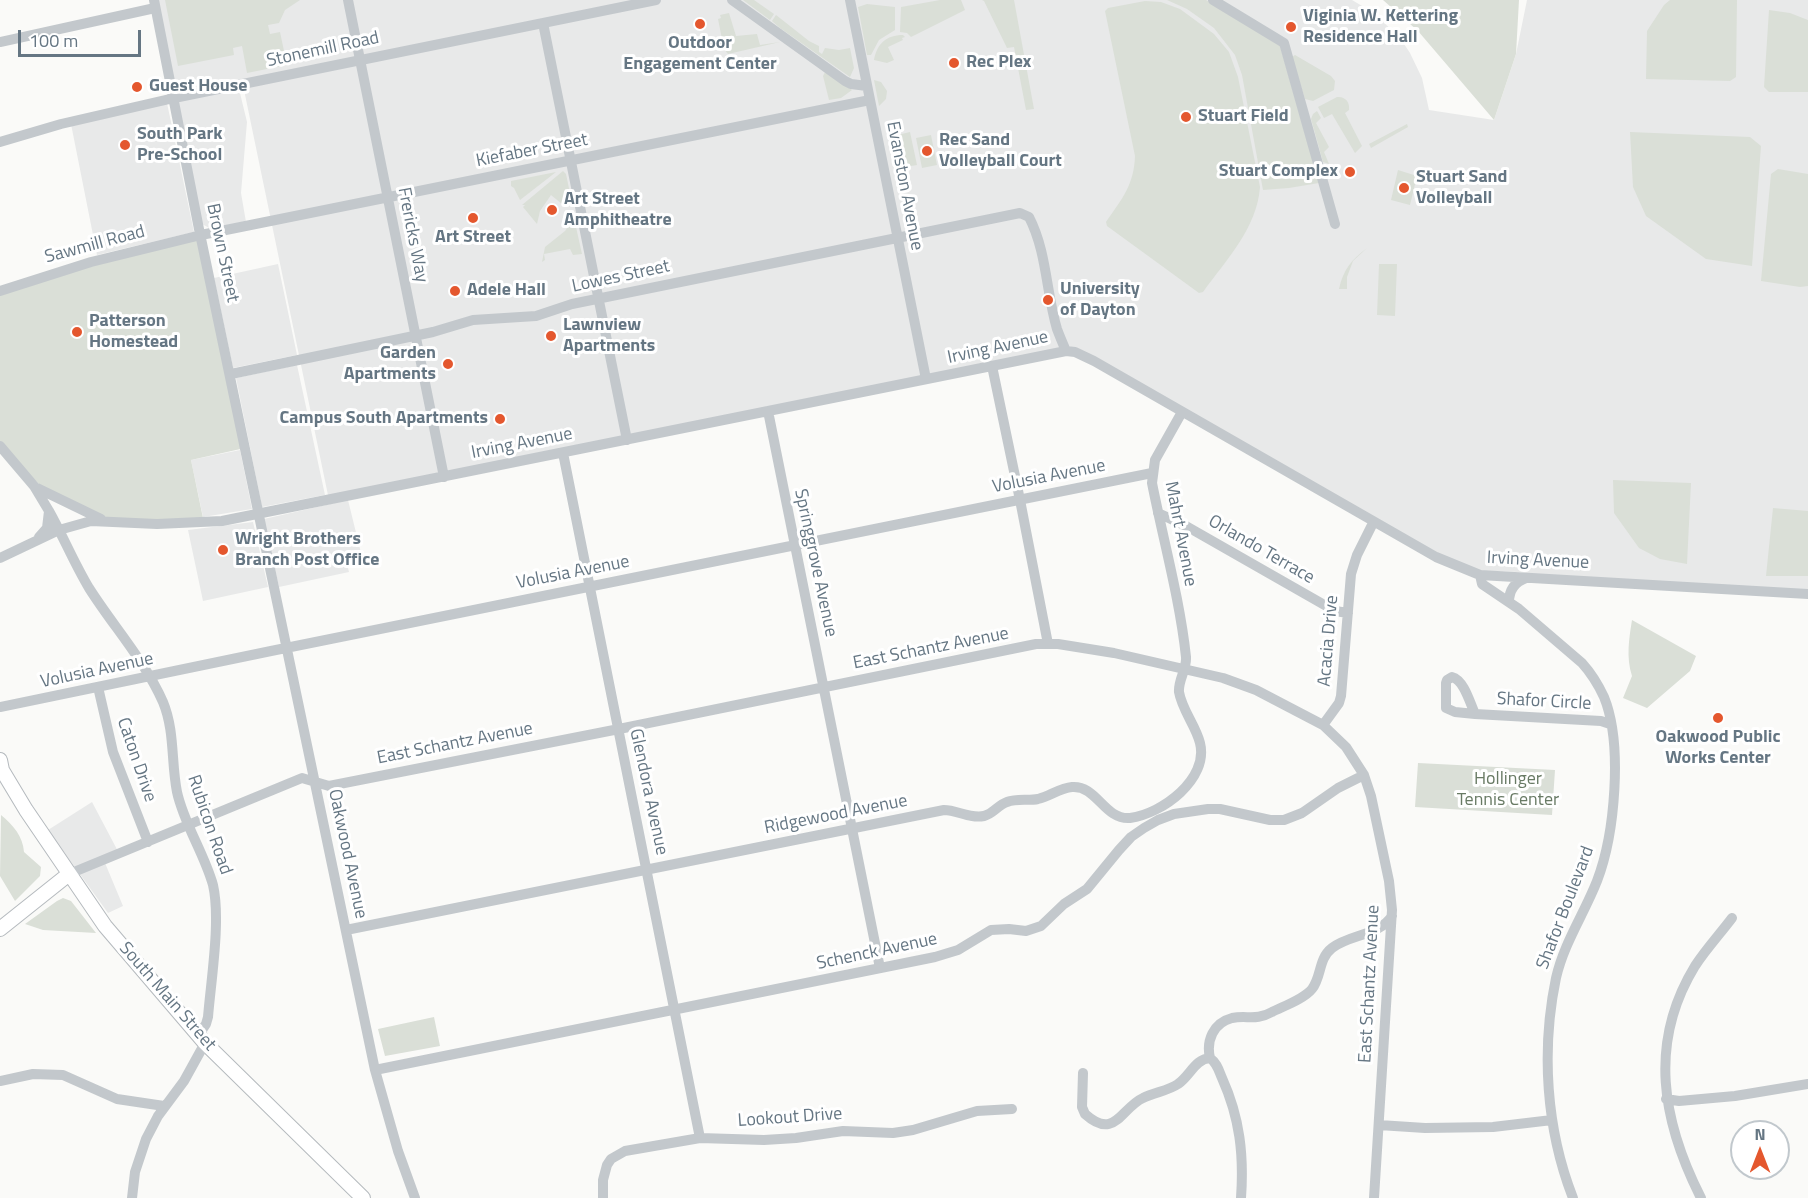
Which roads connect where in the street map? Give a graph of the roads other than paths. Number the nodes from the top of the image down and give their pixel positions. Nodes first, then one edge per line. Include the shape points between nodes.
1 (348, 0) edge
2 (656, 0) edge
3 (732, 0) edge
4 (850, 0) edge
5 (1213, 0) edge
6 (154, 4) edge
7 (543, 23) junction
8 (0, 42) edge
9 (360, 59) junction
10 (867, 86) junction
11 (174, 98) junction
12 (870, 100) junction
13 (0, 142) edge
14 (571, 160) junction
15 (388, 197) junction
16 (1335, 224) dead end
17 (201, 235) junction
18 (898, 238) junction
19 (0, 291) edge
20 (599, 298) junction
21 (416, 336) junction
22 (1066, 351) junction
23 (992, 366) junction
24 (231, 374) junction
25 (926, 379) junction
26 (768, 411) junction
27 (1182, 412) junction
28 (627, 440) junction
29 (0, 446) edge
30 (563, 453) junction
31 (1152, 473) junction
32 (444, 477) junction
33 (34, 486) junction
34 (1020, 500) junction
35 (49, 511) junction
36 (259, 513) junction
37 (1158, 513) junction
38 (105, 521) junction
39 (1373, 523) junction
40 (60, 529) junction
41 (37, 539) junction
42 (796, 545) junction
43 (0, 558) edge
44 (1480, 575) junction
45 (1529, 577) junction
46 (590, 587) junction
47 (1808, 594) edge
48 (1509, 602) junction
49 (1348, 613) junction
50 (1048, 644) junction
51 (286, 648) junction
52 (1185, 669) junction
53 (149, 677) junction
54 (98, 687) junction
55 (824, 687) junction
56 (0, 707) edge
57 (1475, 714) dead end
58 (1610, 724) junction
59 (1323, 725) junction
60 (619, 729) junction
61 (1, 766) edge
62 (1364, 775) junction
63 (316, 783) junction
64 (1128, 818) junction
65 (189, 824) junction
66 (1144, 828) junction
67 (851, 829) junction
68 (148, 842) junction
69 (648, 871) junction
70 (69, 874) junction
71 (1392, 916) junction
72 (1732, 918) dead end
73 (0, 929) edge
74 (346, 930) junction
75 (880, 968) junction
76 (675, 1010) junction
77 (202, 1040) junction
78 (1210, 1058) junction
79 (375, 1070) junction
80 (1083, 1073) dead end
81 (0, 1081) edge
82 (1808, 1084) edge
83 (1666, 1099) junction
84 (164, 1106) junction
85 (1012, 1109) dead end
86 (1552, 1120) junction
87 (1379, 1125) junction
88 (700, 1138) junction
89 (1697, 1195) edge
90 (132, 1198) edge
91 (363, 1198) edge
92 (415, 1198) edge
93 (603, 1198) edge
94 (1241, 1198) edge
95 (1374, 1198) edge
96 (1573, 1198) edge

1 - 9 street, Frericks Way
2 - 7 street, Stonemill Road
3 - 10 street via 845,81
4 - 10 street, Evanston Avenue
5 - 16 street via 1284,43
6 - 8 street
6 - 11 street, Brown Street
7 - 9 street, Stonemill Road
7 - 14 street
9 - 11 street, Stonemill Road
9 - 15 street, Frericks Way
10 - 12 street, Evanston Avenue
11 - 13 street, Stonemill Road
11 - 17 street, Brown Street
12 - 14 street, Kiefaber Street
12 - 18 street, Evanston Avenue
14 - 15 street, Kiefaber Street
14 - 20 street
15 - 17 street, Kiefaber Street
15 - 21 street, Frericks Way
17 - 19 street, Sawmill Road via 91,262
17 - 24 street, Brown Street
18 - 20 street, Lowes Street
18 - 22 street, Lowes Street via 1020,213 1029,217 1041,246 1057,329
18 - 25 street, Evanston Avenue
20 - 21 street, Lowes Street via 536,316 473,320
20 - 28 street
21 - 24 street, Lowes Street
21 - 32 street, Frericks Way
22 - 23 street, Irving Avenue
22 - 27 street, Irving Avenue via 1075,352
23 - 25 street, Irving Avenue
23 - 34 street
24 - 36 street, Brown Street
25 - 26 street, Irving Avenue
26 - 28 street, Irving Avenue
26 - 42 street, Springgrove Avenue
27 - 31 street, Mahrt Avenue via 1155,460
27 - 39 street, Irving Avenue
28 - 30 street, Irving Avenue
29 - 33 street, Rubicon Road
30 - 32 street, Irving Avenue
30 - 46 street, Glendora Avenue
31 - 34 street, Volusia Avenue
31 - 37 street, Mahrt Avenue
32 - 36 street, Irving Avenue
33 - 35 street, Rubicon Road
33 - 38 street, Rubicon Road
34 - 42 street, Volusia Avenue
34 - 50 street
35 - 40 street, Rubicon Road
35 - 41 street via 47,528
36 - 38 street, Irving Avenue via 196,523
36 - 51 street, Oakwood Avenue
37 - 49 street, Orlando Terrace via 1314,600
37 - 52 street, Mahrt Avenue
38 - 40 street
39 - 44 street, Irving Avenue via 1436,557
39 - 49 street, Acacia Drive via 1352,568
40 - 41 street
40 - 53 street, Rubicon Road via 90,588
41 - 43 street
42 - 46 street, Volusia Avenue
42 - 55 street, Springgrove Avenue
44 - 45 street, Irving Avenue
44 - 48 street, Shafor Boulevard via 1482,584
45 - 47 street, Irving Avenue
45 - 48 street via 1515,584
46 - 51 street, Volusia Avenue
46 - 60 street, Glendora Avenue
48 - 58 street, Shafor Boulevard via 1590,672 1603,696
49 - 59 street, Acacia Drive via 1341,696
50 - 52 street, East Schantz Avenue
50 - 55 street, East Schantz Avenue
51 - 53 street, Volusia Avenue
51 - 63 street, Oakwood Avenue
52 - 59 street, East Schantz Avenue via 1239,683
52 - 64 street via 1179,694 1200,743 1199,768 1188,786 1166,803
53 - 54 street, Volusia Avenue
53 - 65 street, Rubicon Road via 168,717 177,790
54 - 56 street, Volusia Avenue
54 - 68 street, Caton Drive via 113,752
55 - 60 street, East Schantz Avenue
55 - 67 street, Springgrove Avenue
57 - 58 street, Shafor Circle
58 - 86 street, Shafor Boulevard via 1614,760 1610,830 1598,880 1563,954 1553,997 1549,1047
59 - 62 street, East Schantz Avenue via 1346,747
60 - 63 street, East Schantz Avenue via 329,786
60 - 69 street, Glendora Avenue
61 - 70 main road, South Main Street
62 - 66 street, Schenck Avenue via 1293,818 1270,820 1208,809 1174,814
62 - 71 street, East Schantz Avenue via 1389,881
63 - 65 street, East Schantz Avenue via 302,778
63 - 74 street, Oakwood Avenue
64 - 66 street, Ridgewood Avenue
64 - 67 street, Ridgewood Avenue via 1113,814 1086,790 1074,787 1038,799 1005,802 983,816 944,810
65 - 68 street, East Schantz Avenue
65 - 77 street, Rubicon Road via 215,902 208,1017
66 - 75 street, Schenck Avenue via 1119,850 1087,889 1041,926 1026,931 991,930 948,954
67 - 69 street, Ridgewood Avenue
67 - 75 street, Springgrove Avenue
68 - 70 street, East Schantz Avenue
69 - 74 street, Ridgewood Avenue
69 - 76 street, Glendora Avenue
70 - 73 main road
70 - 77 main road, South Main Street via 105,926
71 - 78 street via 1382,927 1331,948 1308,993 1265,1016 1222,1022 1209,1042
71 - 87 street, East Schantz Avenue
72 - 83 street via 1696,964 1673,1012 1665,1066
74 - 79 street, Oakwood Avenue
75 - 76 street, Schenck Avenue
76 - 79 street, Schenck Avenue
76 - 88 street, Glendora Avenue
77 - 84 street, Rubicon Road via 184,1081
77 - 91 main road, South Main Street
78 - 80 street via 1199,1062 1173,1087 1134,1103 1113,1124 1098,1122 1085,1114
78 - 94 street via 1230,1094 1240,1131
79 - 92 street, Oakwood Avenue
81 - 84 street via 33,1074 63,1075 117,1099
82 - 83 street via 1735,1096
83 - 89 street
84 - 90 street, Rubicon Road via 139,1158
85 - 88 street, Lookout Drive via 977,1111 893,1133 843,1131 764,1140
86 - 87 street via 1493,1127
86 - 96 street, Shafor Boulevard via 1558,1154
87 - 95 street, East Schantz Avenue
88 - 93 street, Lookout Drive via 617,1155 604,1172

